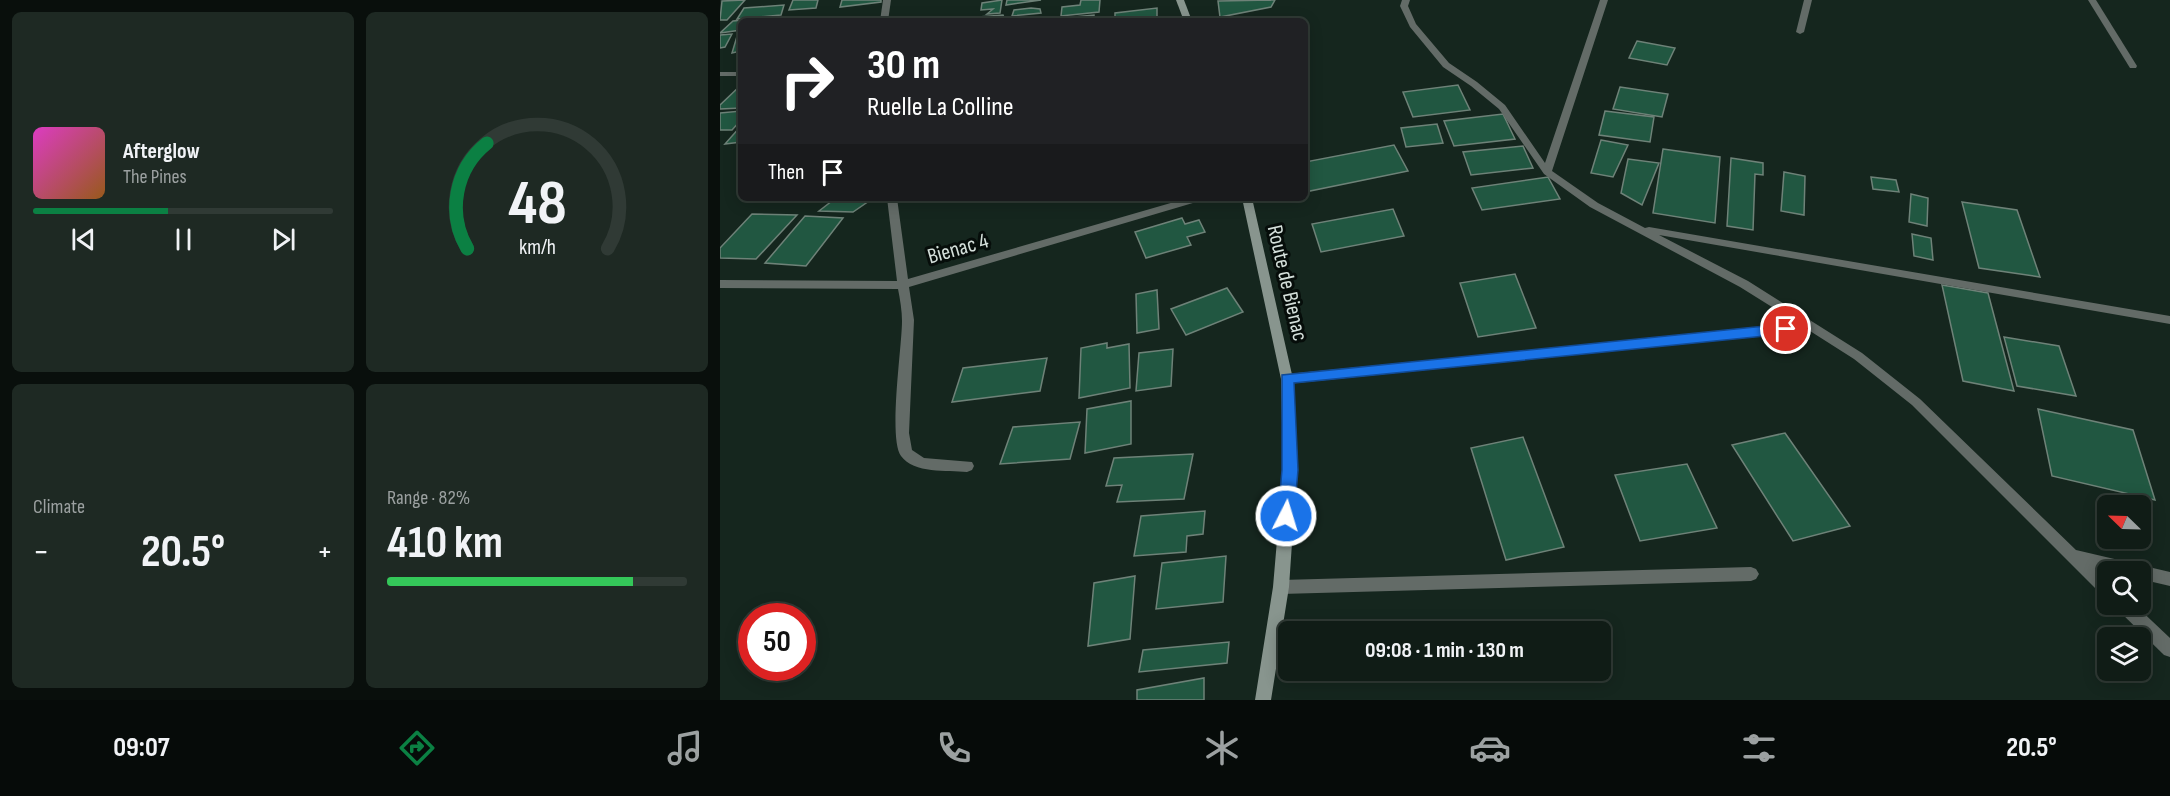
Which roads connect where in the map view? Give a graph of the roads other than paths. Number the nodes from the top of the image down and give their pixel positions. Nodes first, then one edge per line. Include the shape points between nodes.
1 (887, 0) edge
2 (1180, 0) edge
3 (1406, 0) edge
4 (1604, 0) edge
5 (1809, 0) edge
6 (2092, 0) edge
7 (884, 18) edge
8 (1187, 18) edge
9 (1800, 32) dead end
10 (2133, 66) dead end
11 (720, 74) edge
12 (738, 74) edge
13 (1547, 172) junction
14 (892, 201) edge
15 (1189, 201) edge
16 (1248, 201) edge
17 (1636, 227) junction
18 (720, 284) edge
19 (902, 285) junction
20 (2170, 320) edge
21 (1810, 327) junction
22 (1287, 379) junction
23 (967, 466) dead end
24 (2067, 555) junction
25 (2097, 562) edge
26 (1751, 574) dead end
27 (2151, 575) edge
28 (2170, 579) edge
29 (2097, 581) edge
30 (1281, 586) junction
31 (2134, 615) edge
32 (2170, 649) edge
33 (1263, 700) edge

1 - 7 street
2 - 8 main road
3 - 13 street via 1404,6 1426,43 1446,65 1502,107
4 - 13 street
5 - 9 street
6 - 10 street
11 - 12 street
13 - 17 street via 1594,205
14 - 19 street
15 - 19 street, Bienac 4
16 - 22 main road, Route de Bienac
17 - 20 street
17 - 21 street via 1744,284
18 - 19 street, Bienac 4
19 - 23 street via 908,320 902,433 906,453 922,463
21 - 22 street
21 - 24 street via 1858,356 1916,402
22 - 30 main road, Route de Bienac via 1290,470
24 - 25 street
24 - 29 street
26 - 30 street
27 - 28 street
30 - 33 main road, Route de Bienac
31 - 32 street

